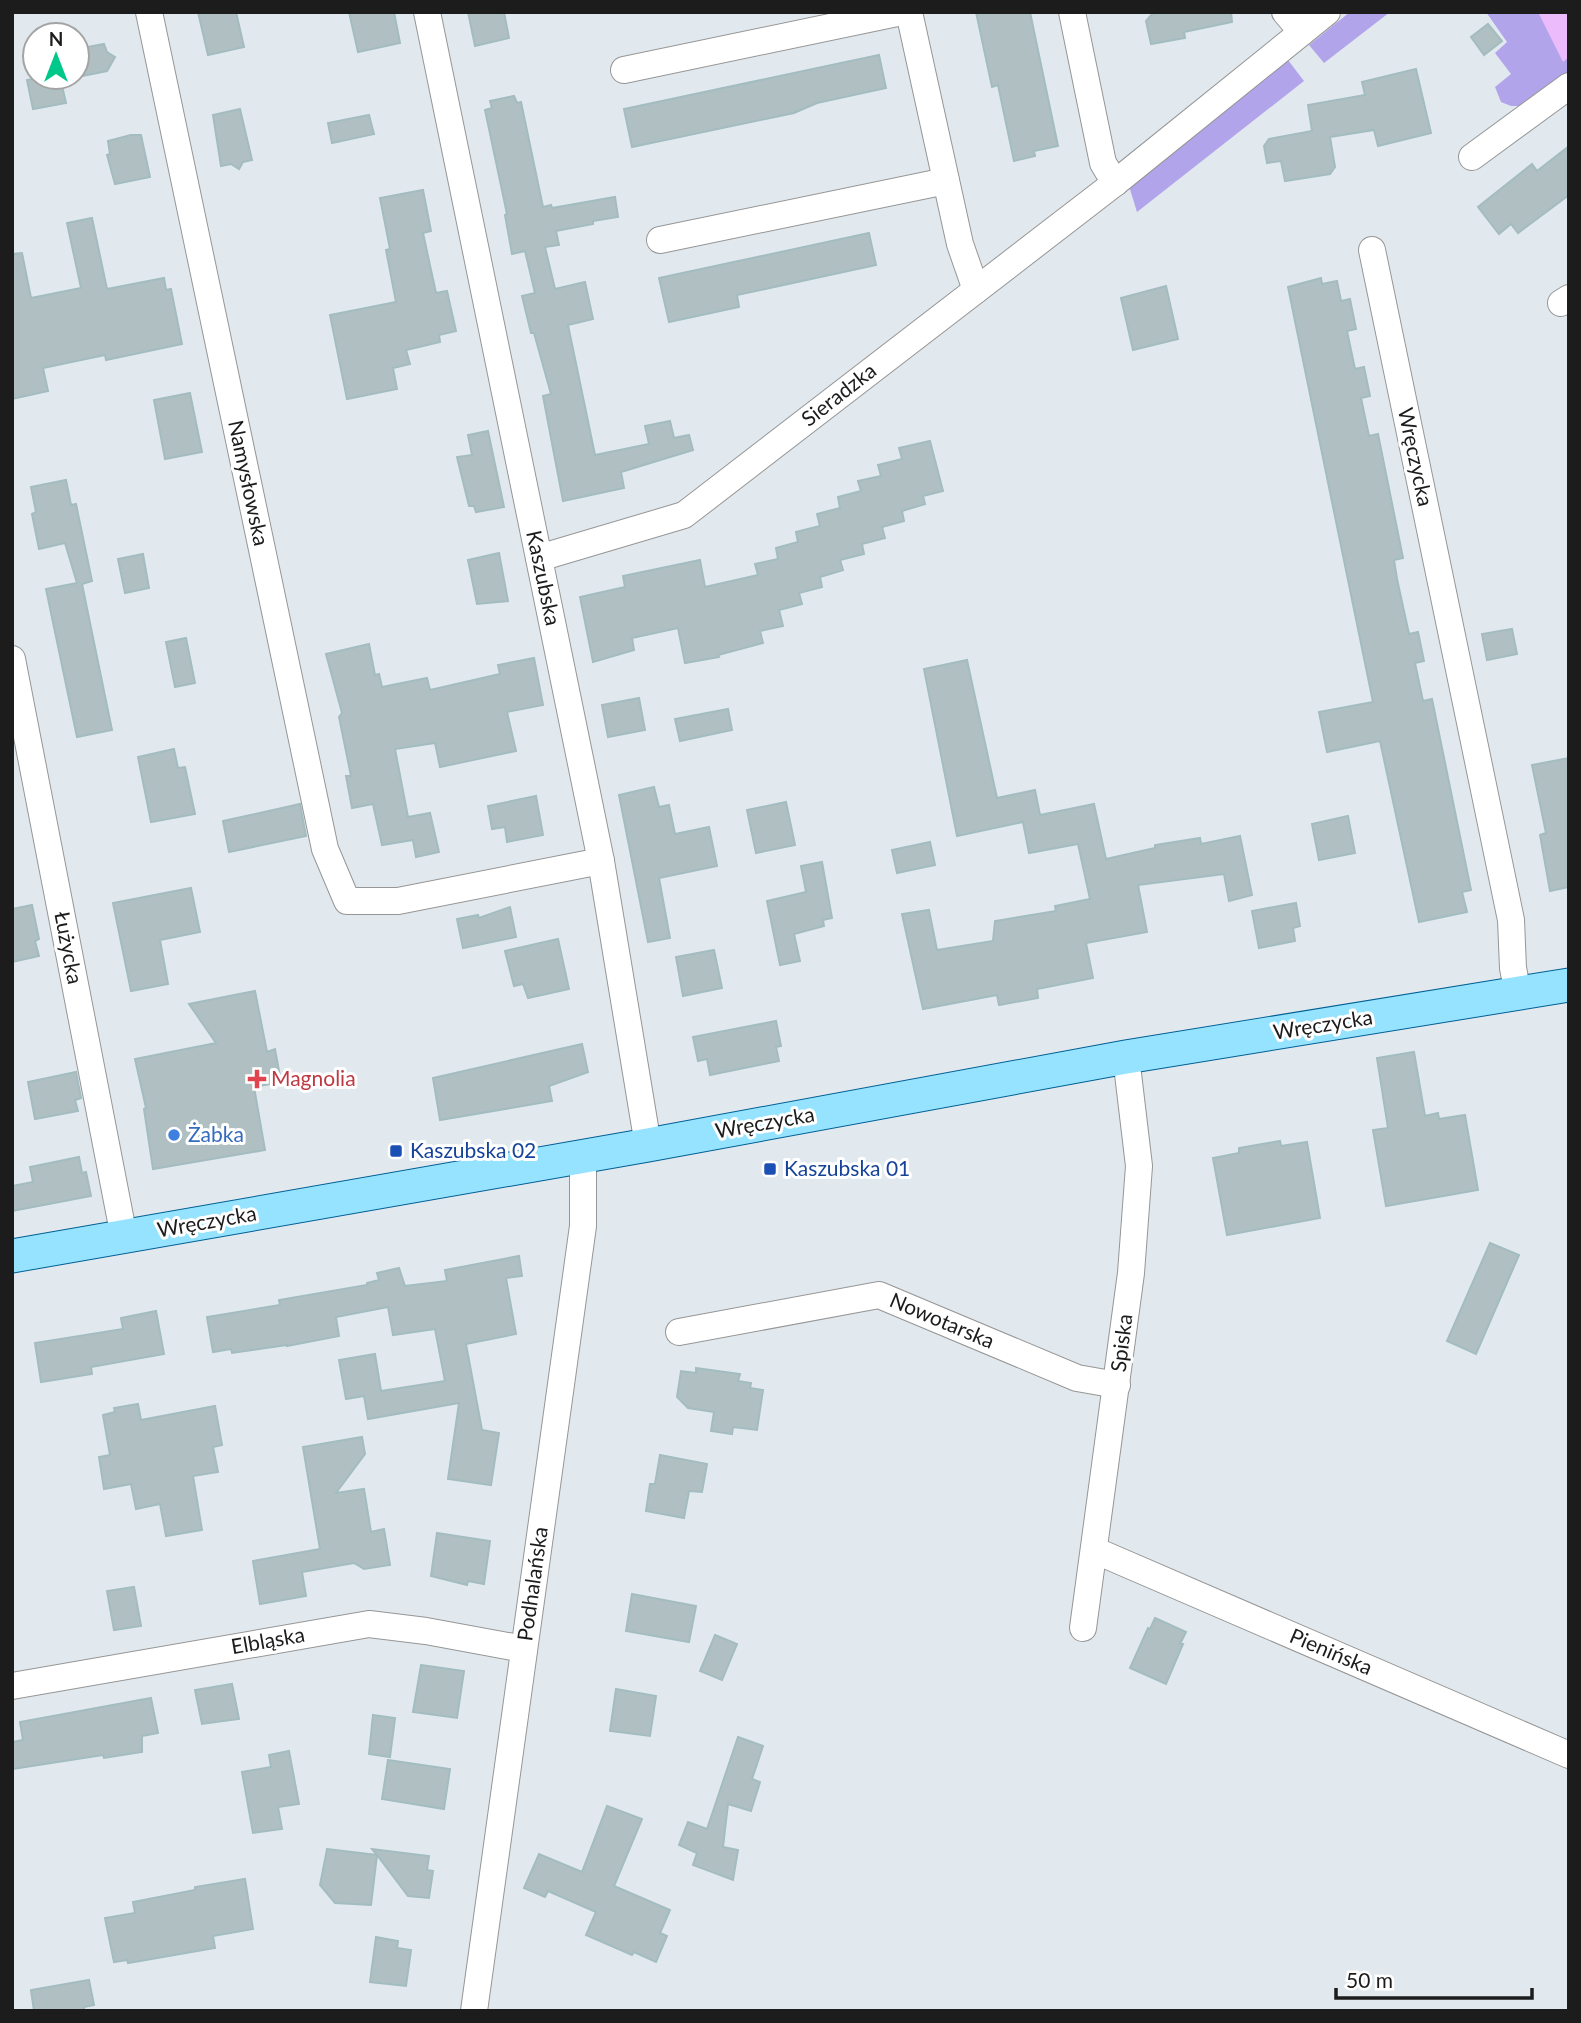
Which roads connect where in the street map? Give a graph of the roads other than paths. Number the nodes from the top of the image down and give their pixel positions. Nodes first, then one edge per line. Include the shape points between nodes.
1 (149, 12) edge
2 (427, 12) edge
3 (902, 12) edge
4 (909, 12) edge
5 (1072, 12) edge
6 (1285, 12) edge
7 (1327, 12) edge
8 (1302, 32) junction
9 (624, 70) dead end
10 (1569, 86) edge
11 (1472, 157) dead end
12 (946, 181) junction
13 (1115, 183) junction
14 (660, 240) dead end
15 (1372, 250) dead end
16 (976, 290) junction
17 (539, 558) junction
18 (12, 659) edge
19 (601, 861) junction
20 (1569, 985) edge
21 (1518, 994) junction
22 (1126, 1058) junction
23 (648, 1145) junction
24 (583, 1156) junction
25 (124, 1237) junction
26 (12, 1256) edge
27 (679, 1332) dead end
28 (1116, 1385) junction
29 (1094, 1550) junction
30 (1083, 1628) dead end
31 (524, 1649) junction
32 (12, 1686) edge
33 (1569, 1755) edge
34 (474, 2011) edge

1 - 19 street, Namysłowska via 325,849 347,901 398,901
2 - 17 street, Kaszubska
3 - 9 street
4 - 12 street
5 - 13 street via 1104,163
6 - 8 street
7 - 8 street, Sieradzka
8 - 13 street, Sieradzka
10 - 11 street
12 - 14 street
12 - 16 street
13 - 16 street, Sieradzka
15 - 21 street, Wręczycka via 1511,920
16 - 17 street, Sieradzka via 684,514
17 - 19 street, Kaszubska
18 - 25 street, Łużycka
19 - 23 street, Kaszubska
20 - 21 main road, Wręczycka
21 - 22 main road, Wręczycka
22 - 23 main road, Wręczycka
22 - 28 street, Spiska via 1139,1166
23 - 24 main road, Wręczycka
24 - 25 main road, Wręczycka
24 - 31 street, Podhalańska via 583,1226
25 - 26 main road, Wręczycka
27 - 28 street, Nowotarska via 879,1295 1077,1377
28 - 29 street, Spiska
29 - 30 street, Spiska
29 - 33 street, Pienińska
31 - 32 street, Elbląska via 369,1624
31 - 34 street, Podhalańska

